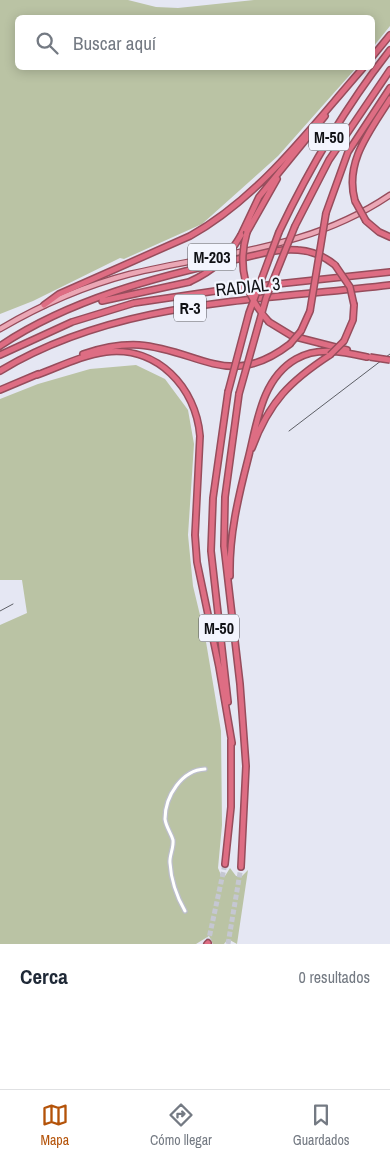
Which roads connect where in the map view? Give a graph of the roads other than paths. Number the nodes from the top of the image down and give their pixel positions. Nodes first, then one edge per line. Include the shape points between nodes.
1 (390, 35) edge
2 (390, 50) edge
3 (375, 53) edge
4 (361, 70) edge
5 (361, 70) edge
6 (390, 70) edge
7 (390, 88) edge
8 (390, 99) edge
9 (293, 156) junction
10 (390, 195) edge
11 (390, 238) edge
12 (390, 272) edge
13 (390, 285) edge
14 (44, 305) junction
15 (0, 329) edge
16 (0, 346) edge
17 (0, 355) edge
18 (368, 357) junction
19 (390, 360) edge
20 (0, 372) edge
21 (37, 375) junction
22 (0, 390) edge
23 (249, 455) junction
24 (228, 588) junction
25 (232, 743) junction
26 (205, 769) dead end
27 (224, 864) tunnel mouth
28 (242, 867) tunnel mouth
29 (184, 911) dead end

1 - 3 highway
2 - 25 highway, M-50, bridge via 331,133 279,232 249,313 228,392 213,498 211,551
4 - 9 highway
5 - 14 highway via 289,153 210,225 59,294
6 - 24 highway, M-50, bridge via 329,160 295,226 266,298 239,394 225,505
7 - 21 highway, bridge via 348,152 326,213 310,311 301,331 290,344 262,362 233,366 206,364 154,348 115,346 83,354
8 - 11 highway, bridge via 356,158 352,179 355,201 366,221
9 - 16 highway, bridge via 259,197 230,252 216,267 189,282 118,296 82,308 37,325
9 - 18 highway, bridge via 264,198 247,232 242,250 243,274 256,308 269,322 292,336
10 - 14 main road, M-203 via 353,218 305,238 129,274
12 - 17 highway, RADIAL 3 / R-3 via 222,290 134,304 72,322
13 - 20 highway, RADIAL 3 / R-3 via 136,317 57,343
14 - 15 main road, M-203
16 - 23 highway, bridge via 58,314 196,268 296,249 324,256 335,265 350,287 353,320 344,341 277,398 260,425
18 - 19 highway, bridge
18 - 23 highway via 317,352 288,364 270,387 250,441
21 - 22 highway
21 - 25 highway via 84,357 106,352 131,353 167,369 193,403 200,436 195,535 197,562
23 - 24 highway via 231,537
24 - 28 highway, M-50 via 246,766
25 - 27 highway, M-50
26 - 29 street via 195,769 176,786 165,820 172,840 170,862 176,891

